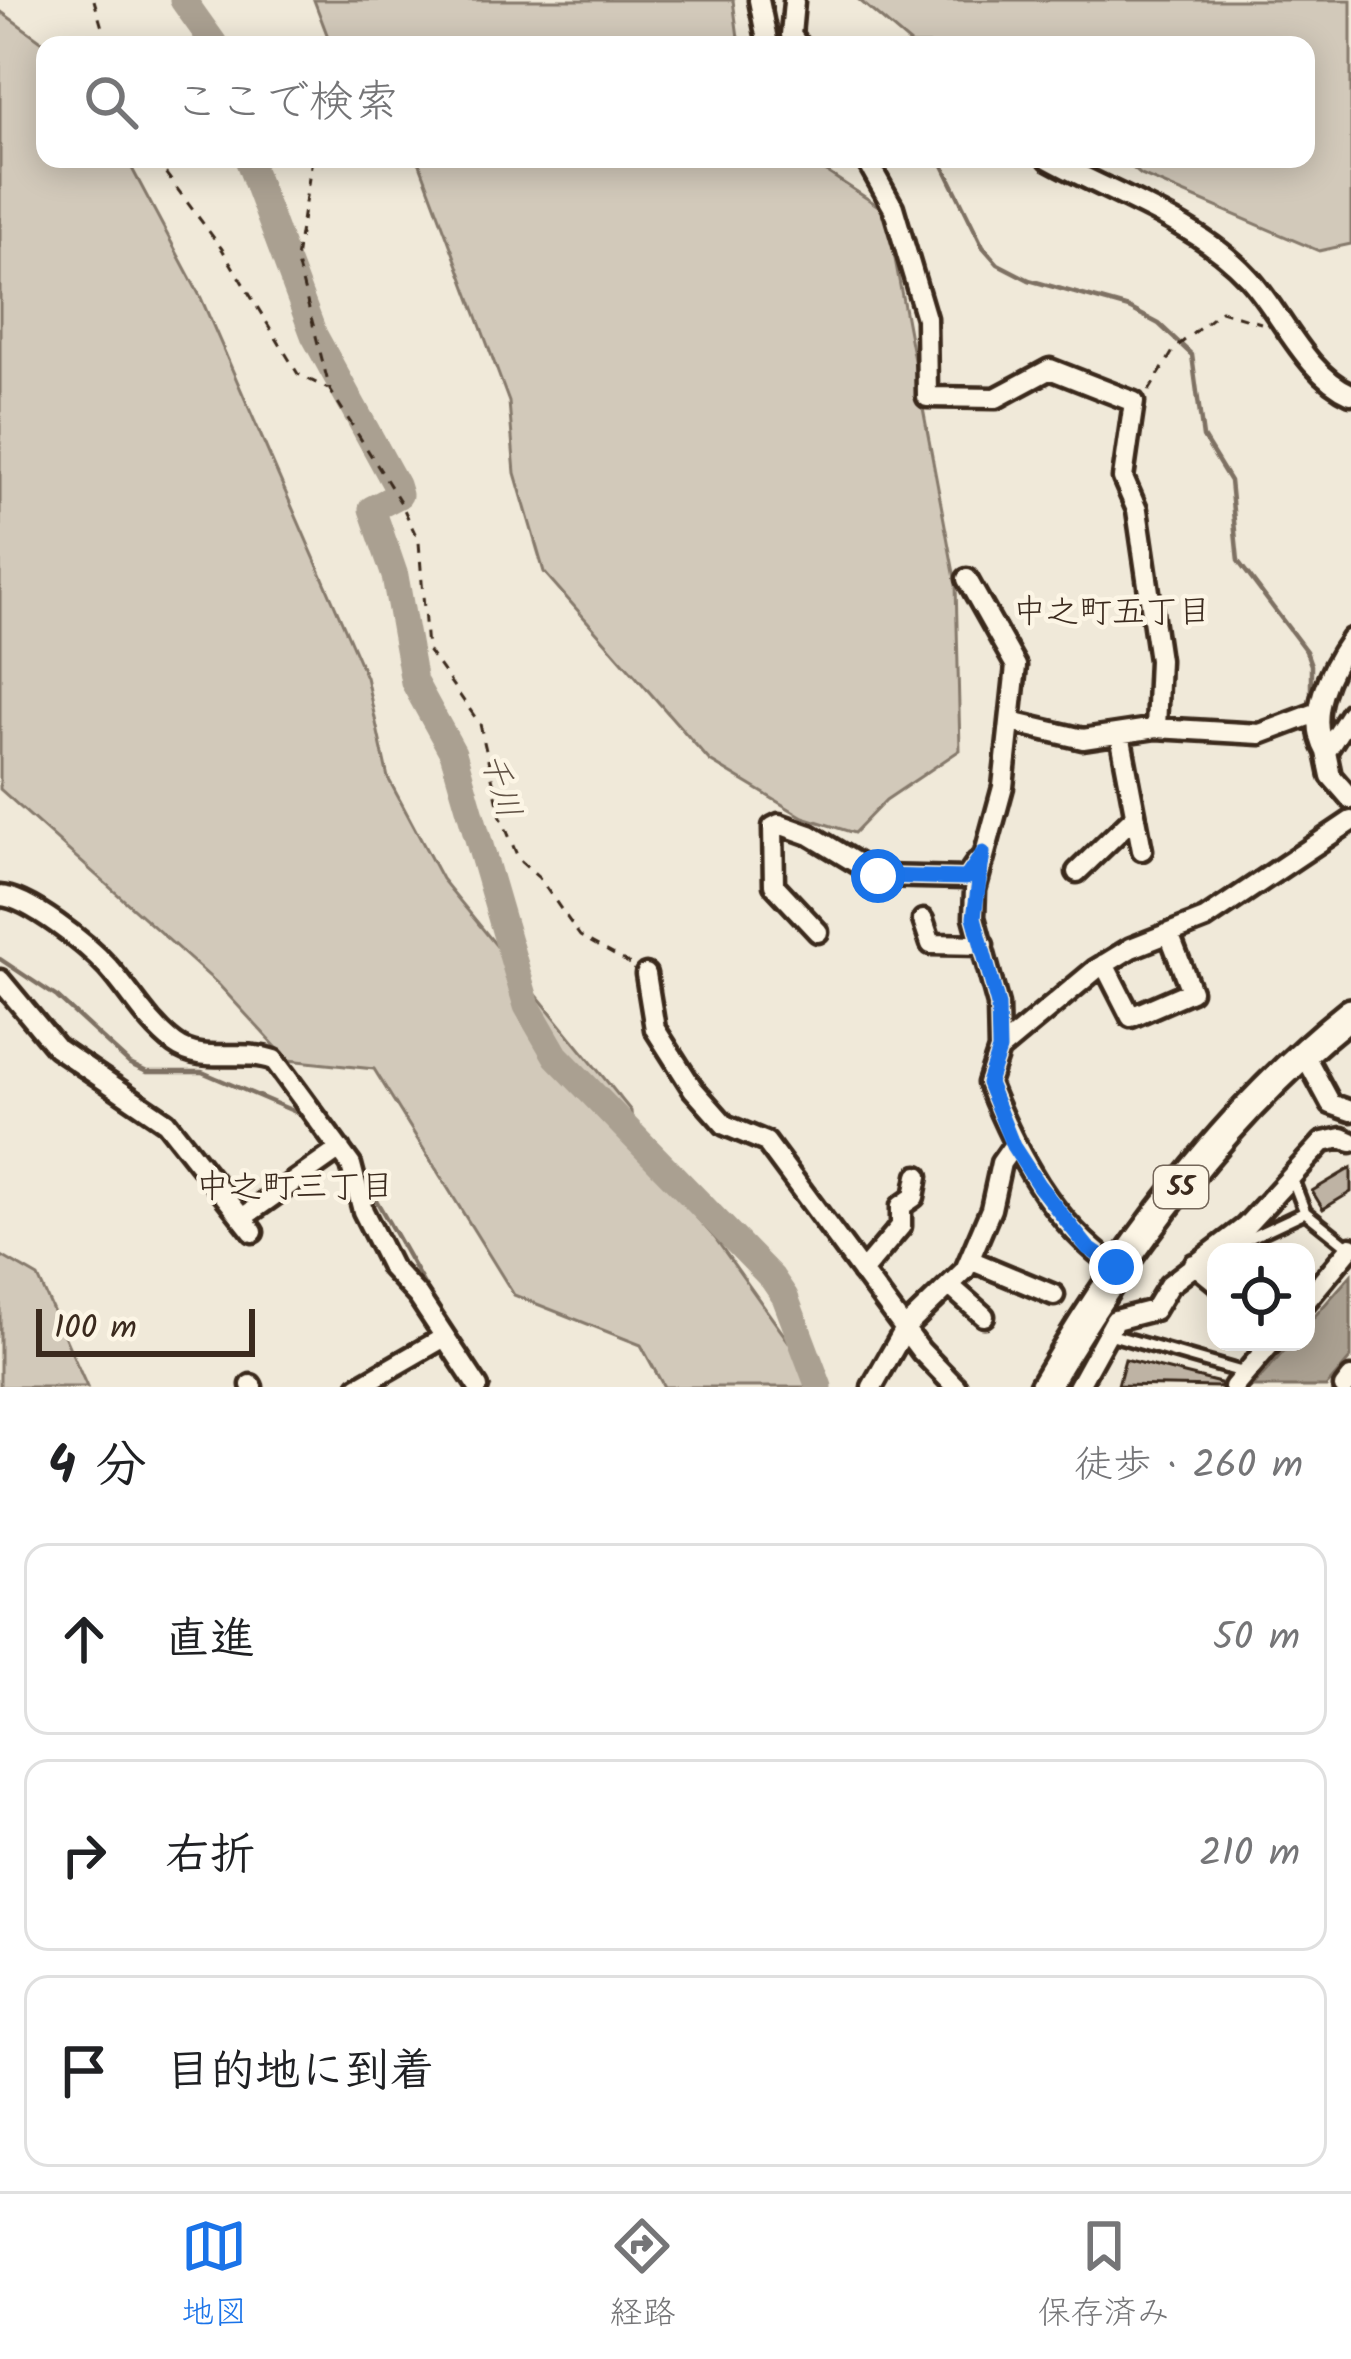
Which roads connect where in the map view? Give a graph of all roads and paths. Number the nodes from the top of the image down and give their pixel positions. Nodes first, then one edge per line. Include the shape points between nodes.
1 (94, 0) edge
2 (759, 0) edge
3 (794, 2) edge
4 (104, 36) edge
5 (766, 36) edge
6 (792, 36) edge
7 (162, 168) edge
8 (311, 168) edge
9 (871, 168) edge
10 (1067, 168) edge
11 (1284, 327) junction
12 (330, 390) junction
13 (1351, 394) edge
14 (1134, 402) junction
15 (967, 579) dead end
16 (1351, 638) edge
17 (1316, 713) junction
18 (1351, 713) edge
19 (1011, 722) junction
20 (1156, 728) junction
21 (1120, 734) junction
22 (1325, 752) junction
23 (1351, 799) edge
24 (1136, 816) junction
25 (1351, 821) edge
26 (1142, 850) dead end
27 (983, 853) junction
28 (1077, 872) dead end
29 (0, 896) edge
30 (922, 920) dead end
31 (818, 932) dead end
32 (1170, 936) junction
33 (983, 945) junction
34 (1104, 964) junction
35 (646, 974) joint
36 (0, 980) edge
37 (1351, 1013) edge
38 (999, 1050) junction
39 (1303, 1052) junction
40 (1351, 1111) edge
41 (1351, 1142) edge
42 (1013, 1146) junction
43 (340, 1148) junction
44 (918, 1176) dead end
45 (1292, 1176) junction
46 (1305, 1212) junction
47 (1239, 1243) edge
48 (1351, 1248) edge
49 (1207, 1258) edge
50 (970, 1260) junction
51 (1194, 1264) junction
52 (1116, 1267) junction
53 (862, 1272) junction
54 (1207, 1275) edge
55 (950, 1286) junction
56 (1315, 1290) edge
57 (1054, 1295) dead end
58 (984, 1316) dead end
59 (906, 1328) junction
60 (1108, 1334) junction
61 (443, 1338) junction
62 (1264, 1351) edge
63 (1351, 1378) edge
64 (1239, 1380) edge
65 (464, 1383) edge
66 (363, 1386) edge
67 (872, 1387) edge
68 (956, 1387) edge
69 (1044, 1387) edge
70 (1078, 1387) edge
71 (1344, 1387) edge

1 - 4 path
2 - 5 street
3 - 6 street
7 - 12 path via 298,374
8 - 12 path via 296,259
9 - 14 street via 893,207 926,317 927,397 996,398 1050,368
10 - 11 street via 1194,233 1247,276
11 - 13 street
11 - 14 path via 1221,311 1175,348 1153,388
12 - 35 path via 411,520 423,637 480,724 508,840 580,936
14 - 20 street via 1123,478 1137,510 1159,660
15 - 19 street via 1016,666
16 - 17 street
17 - 20 street via 1260,734
17 - 22 street
18 - 22 street
19 - 21 street via 1084,739
19 - 27 street
20 - 21 street
21 - 24 street
22 - 23 street via 1331,776
24 - 26 street
24 - 28 street
25 - 32 street
27 - 31 street via 966,878 878,876 778,824 774,885
27 - 33 street via 974,917
29 - 43 street via 26,902 110,968 145,1014 190,1053 274,1060
30 - 33 street via 931,944
32 - 34 street
32 - 34 street via 1191,991 1131,1017
33 - 38 street
34 - 38 street
35 - 53 street via 647,1009 669,1057 725,1125 766,1142
36 - 43 street via 56,1047 166,1122 248,1225
37 - 39 main road, 55
38 - 42 street via 988,1083
39 - 40 street via 1331,1104
39 - 52 main road, 55
41 - 45 street via 1323,1142
42 - 50 street
42 - 52 street via 1088,1248
43 - 61 street via 391,1267
44 - 53 street via 914,1197 901,1206 901,1226
45 - 46 lane
45 - 51 street via 1245,1227
46 - 47 lane
46 - 48 lane
48 - 56 street
49 - 51 lane
50 - 55 street
50 - 57 street
51 - 54 street
51 - 60 street via 1154,1310 1115,1320
52 - 69 main road, 55
53 - 59 street
55 - 58 street
55 - 59 street
59 - 67 street
59 - 68 street
60 - 64 lane
60 - 70 street
61 - 65 street
61 - 66 street
62 - 64 street
63 - 71 street

